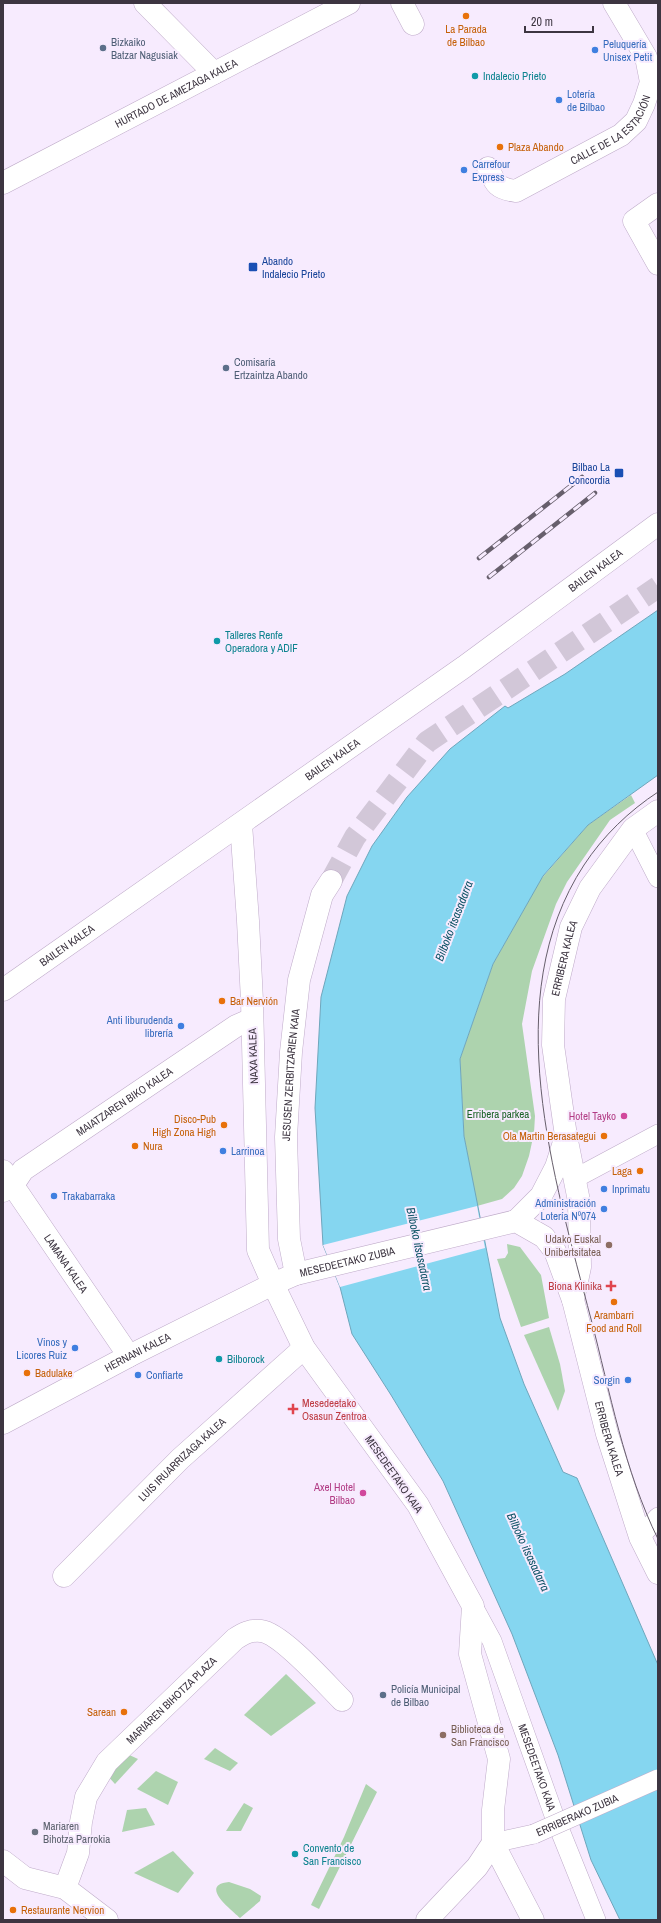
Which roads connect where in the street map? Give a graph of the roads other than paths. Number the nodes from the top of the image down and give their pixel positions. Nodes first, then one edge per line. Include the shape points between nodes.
1 (145, 3) edge
2 (349, 3) edge
3 (402, 3) edge
4 (614, 3) edge
5 (413, 24) dead end
6 (214, 73) junction
7 (488, 168) dead end
8 (3, 183) edge
9 (658, 204) edge
10 (658, 264) edge
11 (658, 524) edge
12 (658, 811) edge
13 (240, 824) junction
14 (633, 829) junction
15 (658, 878) edge
16 (331, 881) tunnel mouth
17 (3, 990) edge
18 (252, 1019) junction
19 (658, 1134) edge
20 (566, 1136) junction
21 (574, 1179) junction
22 (6, 1182) edge
23 (516, 1221) junction
24 (306, 1272) junction
25 (273, 1284) junction
26 (573, 1300) junction
27 (304, 1348) junction
28 (129, 1356) junction
29 (3, 1423) edge
30 (658, 1517) edge
31 (640, 1537) junction
32 (658, 1573) edge
33 (64, 1576) dead end
34 (473, 1606) junction
35 (342, 1700) dead end
36 (658, 1779) edge
37 (493, 1843) junction
38 (3, 1862) edge
39 (65, 1888) junction
40 (107, 1920) edge
41 (427, 1920) edge
42 (533, 1920) edge
43 (596, 1920) edge

1 - 6 street
2 - 6 street, HURTADO DE AMEZAGA KALEA
3 - 5 street
4 - 7 street, CALLE DE LA ESTACIÓN via 646,57 651,82 636,121 621,135 516,190 504,190 495,183
6 - 8 street, HURTADO DE AMEZAGA KALEA
9 - 10 street via 634,221
11 - 13 street, BAILEN KALEA via 464,667
12 - 14 street, ERRIBERA KALEA
13 - 17 street, BAILEN KALEA
13 - 18 street, NAXA KALEA via 248,921
14 - 15 street
14 - 20 street, ERRIBERA KALEA via 590,888 571,927 560,967 554,999 553,1045
16 - 24 street, JESUSEN ZERBITZARIEN KAIA via 322,895 299,980 291,1052 286,1137 289,1239
18 - 22 street, MAIATZAREN BIKO KALEA via 236,1026
18 - 25 street, NAXA KALEA via 258,1250
19 - 21 street
20 - 21 street, ERRIBERA KALEA
20 - 23 street, ERRIBERA KALEA via 556,1167 541,1196
21 - 26 street, ERRIBERA KALEA via 579,1201 580,1267
22 - 28 street, LAMANA KALEA
23 - 24 street, MESEDEETAKO ZUBIA
23 - 26 street, ERRIBERA KALEA via 544,1237 555,1251
24 - 25 street, MESEDEETAKO ZUBIA
25 - 27 street, MESEDEETAKO KAIA
25 - 28 street, HERNANI KALEA
26 - 31 street, ERRIBERA KALEA via 607,1434
27 - 33 street, LUIS IRUARRIZAGA KALEA via 180,1459
27 - 34 street, MESEDEETAKO KAIA via 418,1505
28 - 29 street, HERNANI KALEA
30 - 31 street
31 - 32 street, ERRIBERA KALEA
34 - 37 street via 470,1654 498,1759
34 - 43 street, MESEDEETAKO KAIA via 492,1641 555,1818
35 - 39 street, MARIAREN BIHOTZA PLAZA via 278,1638 262,1631 247,1631 235,1639 108,1762 86,1797 78,1853
36 - 37 street, ERRIBERAKO ZUBIA, bridge via 534,1834
37 - 41 street via 477,1867
37 - 42 street
38 - 39 street via 25,1878
39 - 40 street

